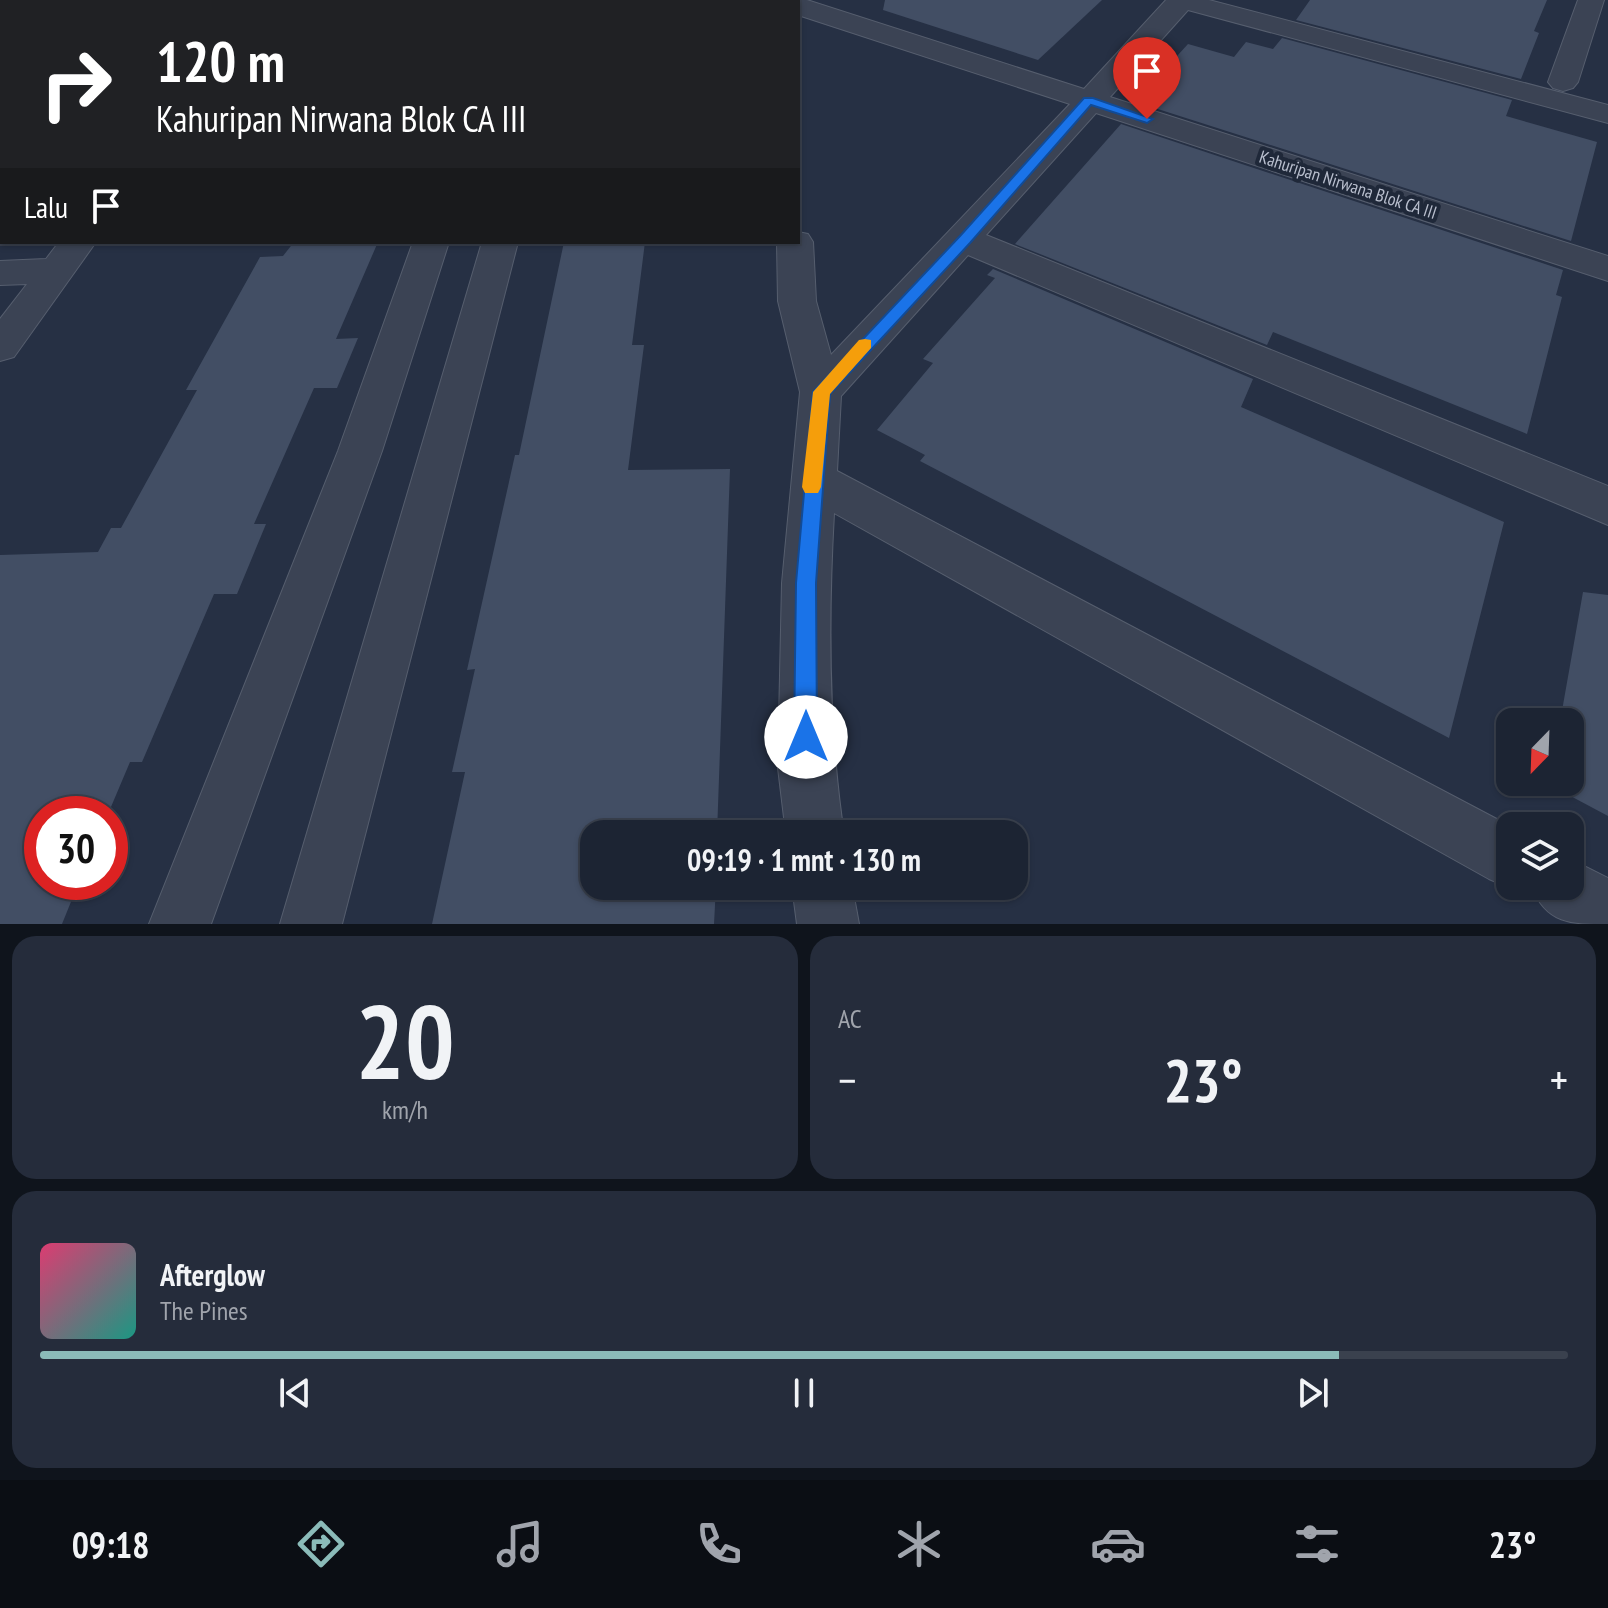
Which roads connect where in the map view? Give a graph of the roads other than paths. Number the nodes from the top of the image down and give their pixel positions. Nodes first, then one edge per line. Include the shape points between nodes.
1 (1181, 0) edge
2 (1256, 0) edge
3 (1591, 0) edge
4 (800, 7) edge
5 (1563, 82) junction
6 (1608, 94) edge
7 (1089, 100) junction
8 (1608, 114) edge
9 (965, 240) junction
10 (76, 244) edge
11 (430, 244) edge
12 (499, 244) edge
13 (795, 244) edge
14 (1608, 269) edge
15 (56, 271) junction
16 (0, 273) edge
17 (0, 347) edge
18 (821, 392) junction
19 (812, 479) junction
20 (1608, 506) edge
21 (813, 820) edge
22 (1496, 850) edge
23 (1584, 898) edge
24 (824, 900) edge
25 (1608, 911) edge
26 (180, 924) edge
27 (311, 924) edge
28 (828, 924) edge

1 - 7 street
1 - 8 street
2 - 5 street
3 - 5 street
4 - 7 street, Kahuripan Nirwana Blok CA III
5 - 6 street
7 - 9 street
7 - 14 street, Kahuripan Nirwana Blok CA III
9 - 18 street
9 - 20 street
10 - 15 street
11 - 26 street via 360,451
12 - 27 street
13 - 18 street via 797,301
15 - 16 street
15 - 17 street
18 - 19 street
19 - 21 street via 806,768
19 - 22 street
23 - 25 street
24 - 28 street

